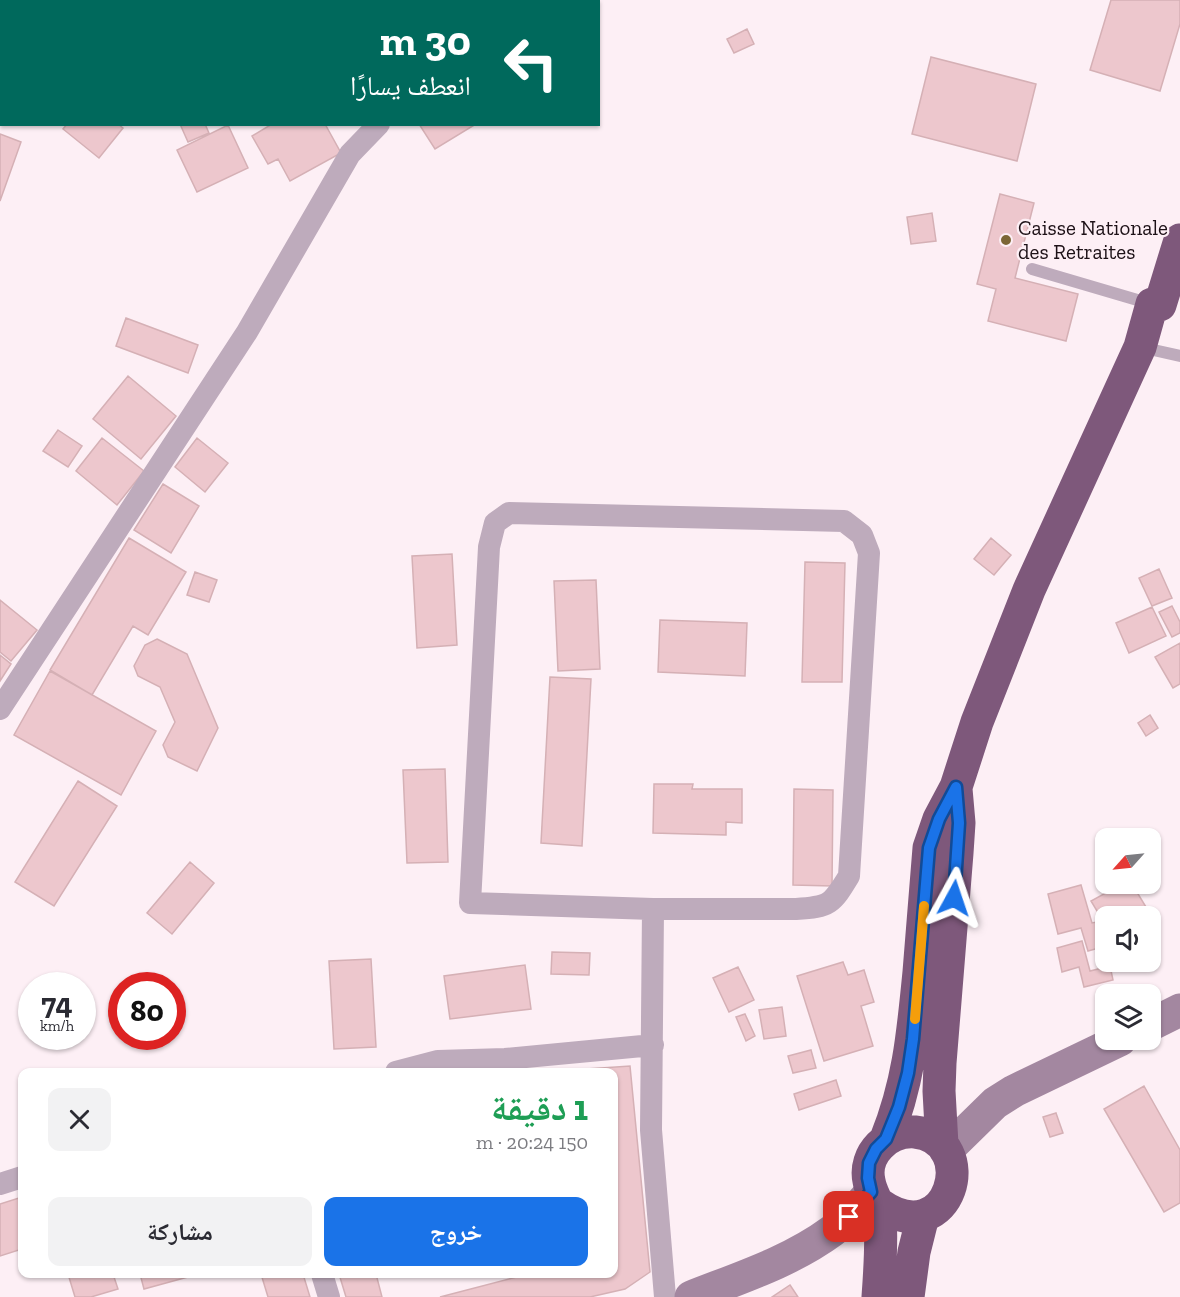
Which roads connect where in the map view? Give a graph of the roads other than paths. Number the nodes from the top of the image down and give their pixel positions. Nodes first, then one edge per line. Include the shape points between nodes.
1 (377, 126) edge
2 (1180, 240) edge
3 (1032, 269) dead end
4 (1152, 304) junction
5 (1140, 347) junction
6 (1180, 356) edge
7 (0, 710) edge
8 (956, 787) junction
9 (652, 909) junction
10 (1180, 1010) edge
11 (1161, 1019) edge
12 (652, 1046) junction
13 (1099, 1050) edge
14 (411, 1068) edge
15 (886, 1139) junction
16 (944, 1148) junction
17 (18, 1178) edge
18 (0, 1184) edge
19 (875, 1198) junction
20 (923, 1216) junction
21 (323, 1278) edge
22 (329, 1297) edge
23 (665, 1297) edge
24 (691, 1297) edge
25 (878, 1297) edge
26 (908, 1297) edge

1 - 7 street via 350,154 247,332
2 - 4 highway via 1160,304
3 - 4 lane
4 - 5 highway
5 - 6 lane
5 - 8 highway via 1029,590
8 - 15 highway via 929,848 908,1073
8 - 16 highway via 958,843 939,1091
9 - 9 street via 820,907 836,897 849,876 869,553 862,535 844,521 509,513 495,524 489,547 470,903
9 - 12 street
10 - 11 street
12 - 14 street via 438,1061
12 - 23 street via 651,1130
13 - 16 street via 1014,1091
15 - 16 highway via 915,1132 929,1136
15 - 19 highway via 869,1163 868,1178
16 - 20 highway via 952,1166 953,1182 937,1209
17 - 18 street
19 - 20 highway via 892,1214
19 - 24 street via 813,1245
19 - 25 highway via 881,1258
20 - 26 highway
21 - 22 street

